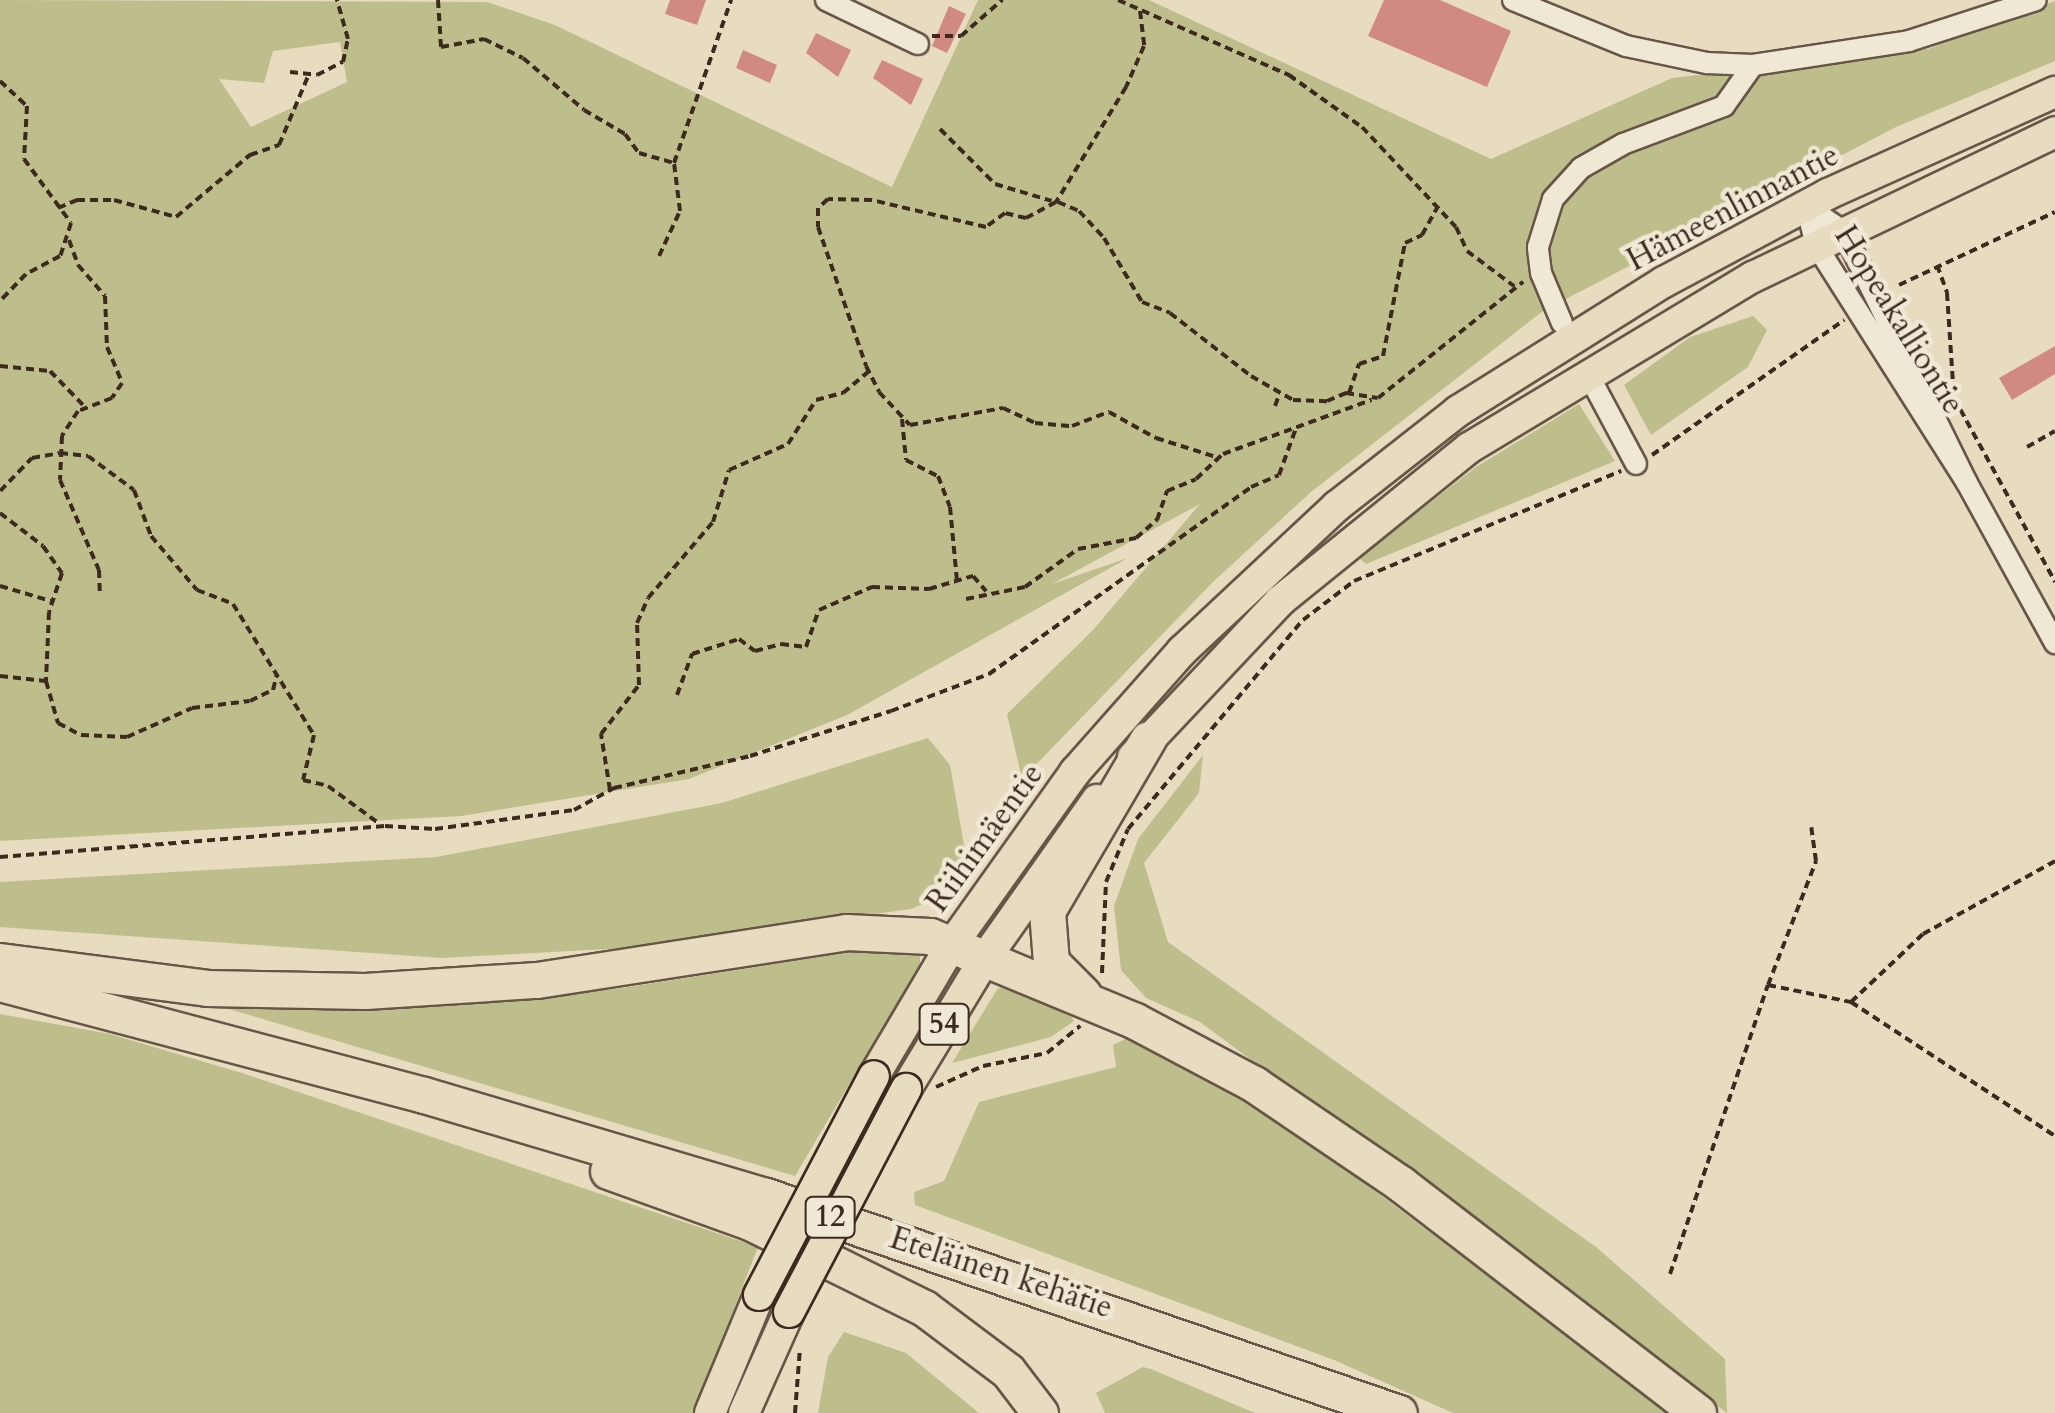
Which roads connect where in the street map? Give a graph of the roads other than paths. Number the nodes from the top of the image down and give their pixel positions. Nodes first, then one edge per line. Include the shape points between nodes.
1 (826, 0) edge
2 (1513, 0) edge
3 (2036, 0) edge
4 (918, 44) road end
5 (1752, 65) junction
6 (2055, 92) edge
7 (2055, 132) edge
8 (1806, 206) junction
9 (1829, 238) junction
10 (1562, 323) dead end
11 (1596, 390) dead end
12 (1458, 412) joint
13 (1636, 464) road end
14 (1967, 482) junction
15 (2055, 643) edge
16 (1148, 739) junction
17 (951, 946) junction
18 (0, 960) edge
19 (984, 960) junction
20 (0, 983) edge
21 (1099, 1004) junction
22 (252, 1050) junction
23 (710, 1413) edge
24 (744, 1413) edge
25 (1040, 1413) edge
26 (1398, 1413) edge
27 (1698, 1413) edge

1 - 4 street
2 - 5 street via 1626,46
3 - 5 street via 1909,41
5 - 10 street via 1724,106 1623,144 1564,183 1543,223 1541,273
6 - 8 main road, Hämeenlinnantie
7 - 9 main road
8 - 9 street, Hopeakalliontie
8 - 9 street, Hopeakalliontie
8 - 12 main road, Hämeenlinnantie via 1664,282
9 - 14 street, Hopeakalliontie
9 - 14 street, Hopeakalliontie
9 - 16 main road, Riihimäentie via 1660,329 1469,448 1280,600
11 - 13 street
12 - 17 main road, Riihimäentie via 1311,528 1182,650 1076,772
14 - 15 street, Hopeakalliontie
16 - 19 main road, Riihimäentie
16 - 21 highway via 1047,911 1051,962
17 - 18 highway via 906,930 875,930 537,980 332,992 207,988
17 - 19 highway
17 - 23 main road, Riihimäentie / 54, bridge via 760,1294
19 - 21 highway
19 - 24 main road, Riihimäentie / 54, bridge via 918,1090 789,1312
20 - 22 highway, 12
21 - 27 highway via 1192,1048 1322,1128
22 - 25 highway via 699,1203 808,1248 970,1338 1008,1371
22 - 26 highway, Eteläinen kehätie / 12 via 766,1196

